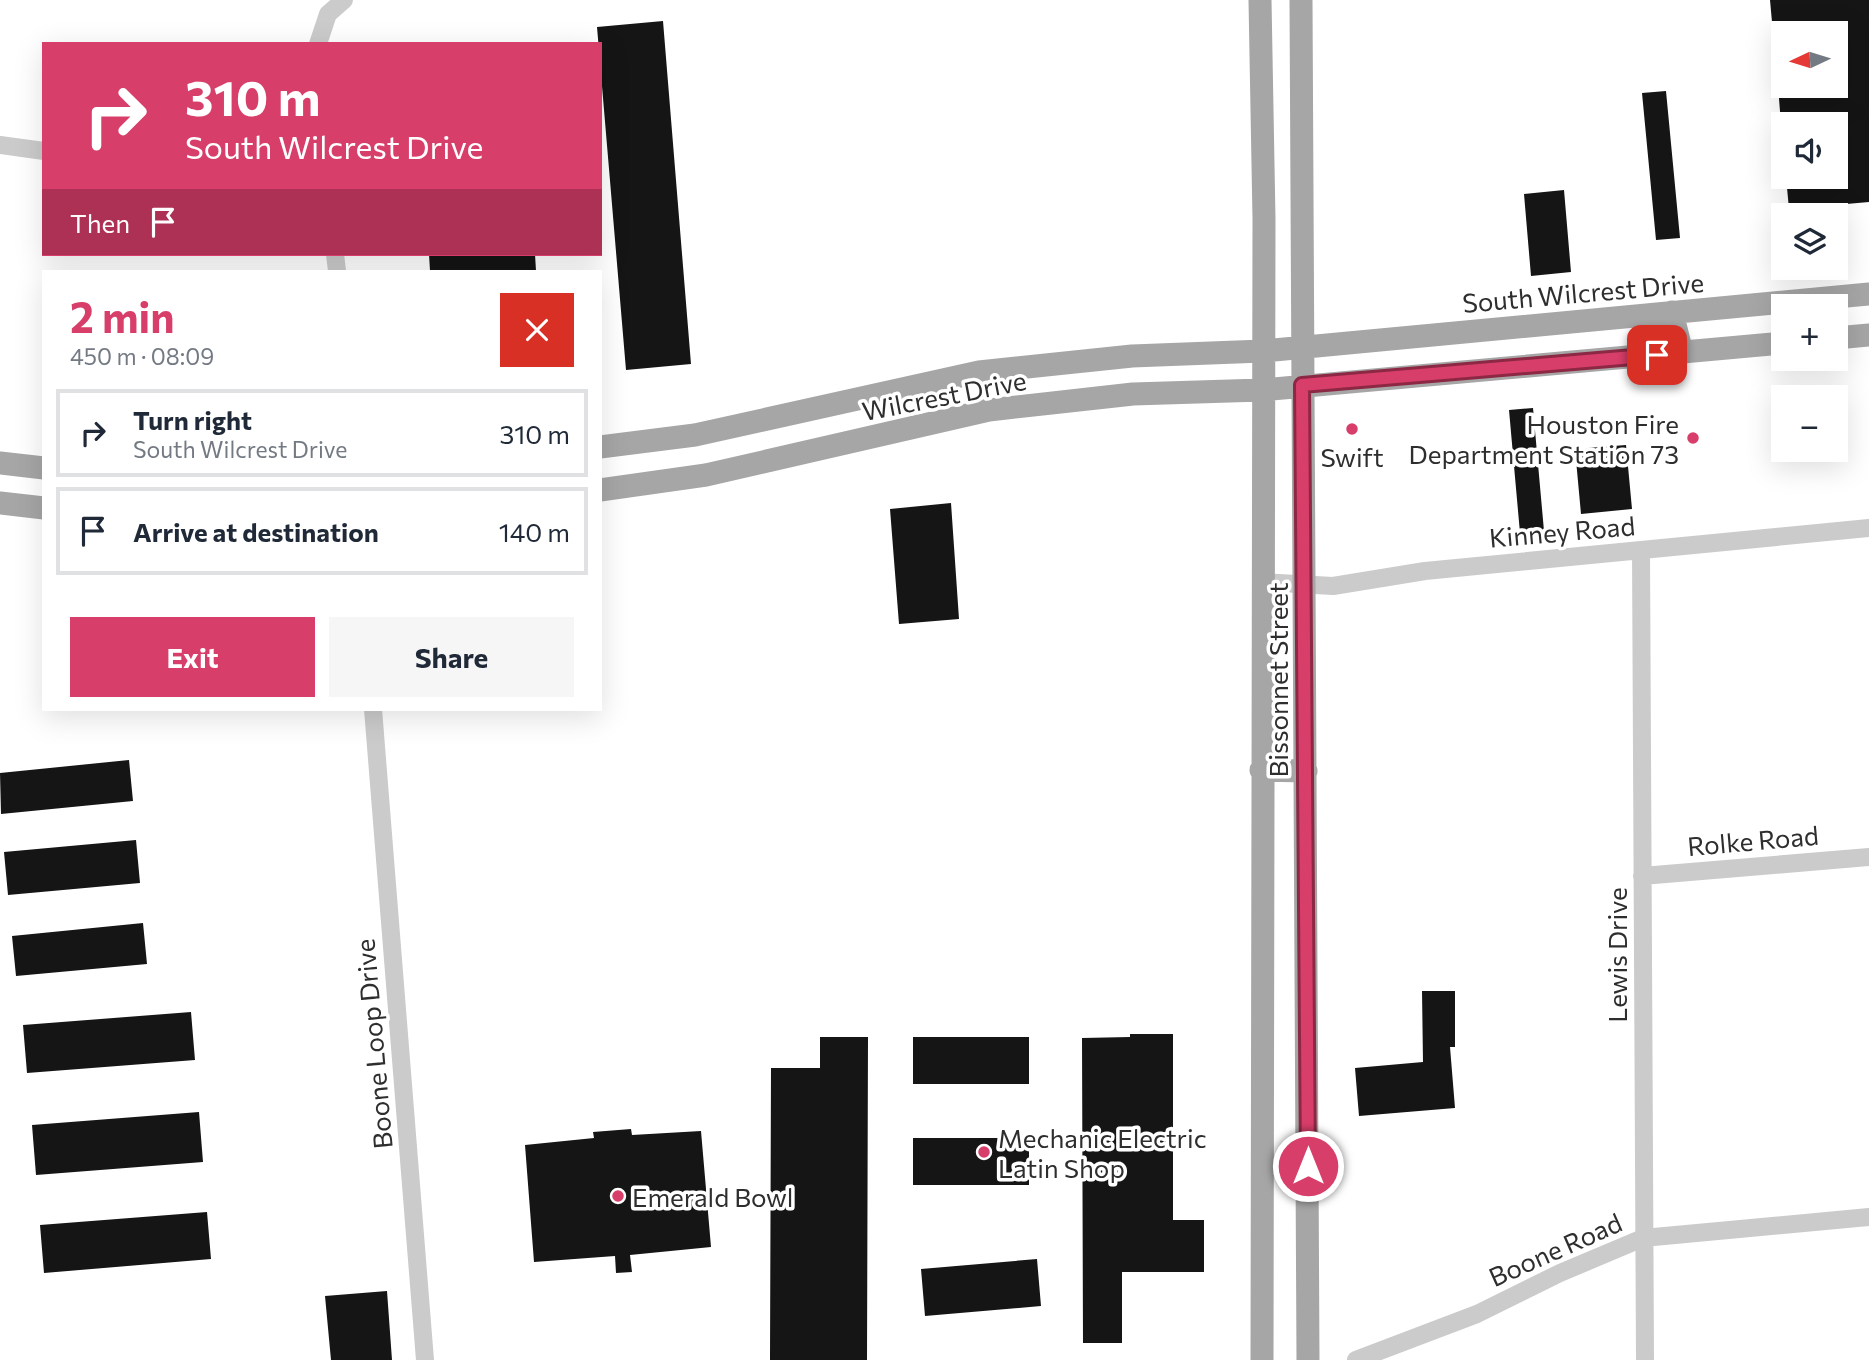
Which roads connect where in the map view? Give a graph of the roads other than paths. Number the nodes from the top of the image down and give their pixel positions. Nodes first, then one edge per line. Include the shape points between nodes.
1 (344, 0) edge
2 (1260, 0) edge
3 (1301, 0) edge
4 (319, 42) edge
5 (0, 145) edge
6 (42, 152) edge
7 (1869, 294) edge
8 (1672, 312) junction
9 (1869, 335) edge
10 (1848, 337) edge
11 (1771, 344) edge
12 (1303, 347) junction
13 (1263, 351) junction
14 (1682, 353) junction
15 (979, 372) junction
16 (1302, 385) junction
17 (1262, 390) junction
18 (989, 410) junction
19 (799, 412) junction
20 (602, 447) edge
21 (785, 456) junction
22 (0, 463) edge
23 (42, 468) edge
24 (602, 490) edge
25 (0, 503) edge
26 (42, 508) edge
27 (1869, 528) edge
28 (1641, 550) junction
29 (1261, 582) junction
30 (1305, 586) junction
31 (374, 716) edge
32 (1261, 771) junction
33 (1306, 771) junction
34 (1869, 857) edge
35 (1642, 876) junction
36 (1869, 1217) edge
37 (1643, 1238) junction
38 (425, 1360) edge
39 (1262, 1360) edge
40 (1308, 1360) edge
41 (1356, 1360) edge
42 (1645, 1360) edge

1 - 4 street via 328,14
2 - 13 main road, Bissonnet Street
3 - 12 main road, Bissonnet Street
5 - 6 street
7 - 8 main road, South Wilcrest Drive
8 - 12 main road, South Wilcrest Drive
8 - 14 main road
9 - 10 main road
11 - 14 main road
12 - 13 main road, Wilcrest Drive
12 - 16 main road, Bissonnet Street
13 - 15 main road, Wilcrest Drive via 1132,356
13 - 17 main road, Bissonnet Street
14 - 16 main road
15 - 18 main road
15 - 19 main road, Wilcrest Drive
16 - 17 main road, Wilcrest Drive
16 - 30 main road, Bissonnet Street
17 - 18 main road, Wilcrest Drive via 1133,394
17 - 29 main road, Bissonnet Street
18 - 21 main road, Wilcrest Drive
19 - 20 main road, Wilcrest Drive via 695,435
19 - 21 main road
21 - 24 main road, Wilcrest Drive via 706,475
22 - 23 main road
25 - 26 main road
27 - 28 street, Kinney Road
28 - 30 street, Kinney Road
28 - 35 street, Lewis Drive
29 - 30 street, Kinney Road
29 - 32 main road, Bissonnet Street
30 - 33 main road, Bissonnet Street
31 - 38 street, Boone Loop Drive
32 - 33 main road
32 - 39 main road, Bissonnet Street
33 - 40 main road, Bissonnet Street
34 - 35 street, Rolke Road
35 - 37 street, Lewis Drive
36 - 37 street, Boone Road
37 - 41 street, Boone Road via 1477,1314
37 - 42 street, Lewis Drive

